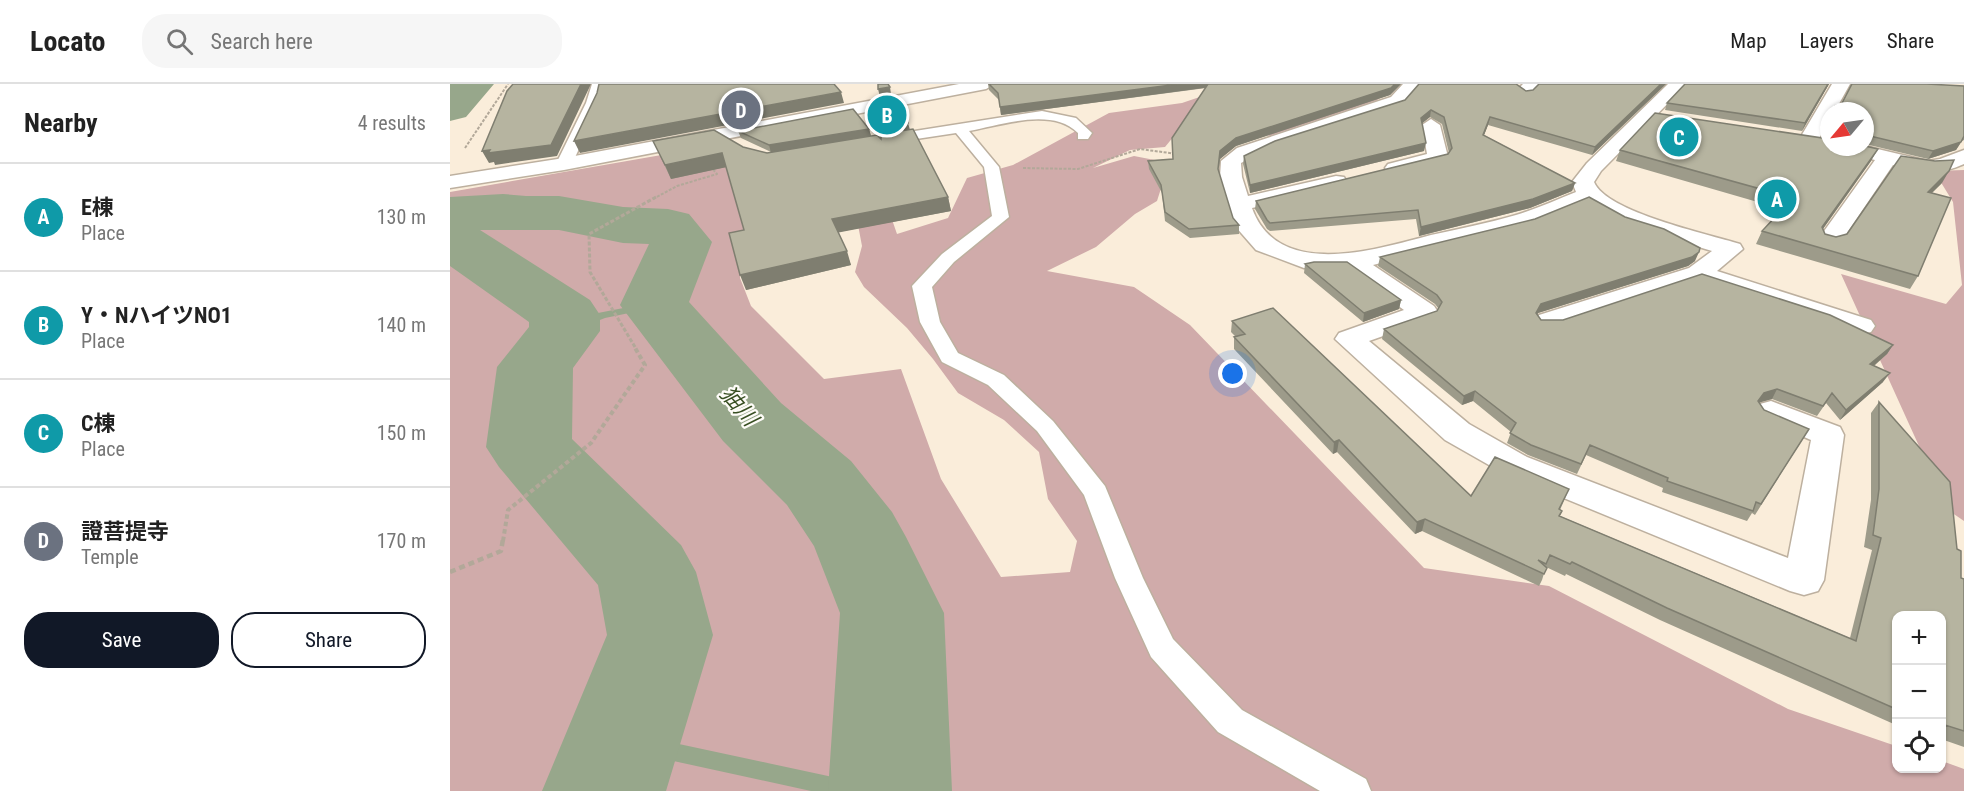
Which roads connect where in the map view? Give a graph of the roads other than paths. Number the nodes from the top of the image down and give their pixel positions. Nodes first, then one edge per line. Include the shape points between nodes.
1 (598, 84) edge
2 (1413, 84) edge
3 (1678, 84) edge
4 (1840, 84) edge
5 (973, 85) edge
6 (1834, 102) edge
7 (1646, 116) junction
8 (1670, 119) edge
9 (1431, 125) dead end
10 (959, 127) junction
11 (717, 135) junction
12 (1787, 135) edge
13 (1083, 136) dead end
14 (1820, 141) edge
15 (866, 143) edge
16 (741, 149) edge
17 (1874, 155) edge
18 (1964, 156) edge
19 (1887, 158) junction
20 (564, 164) junction
21 (1380, 171) edge
22 (1357, 177) edge
23 (455, 181) edge
24 (1588, 195) junction
25 (1241, 204) junction
26 (1829, 241) edge
27 (1353, 262) junction
28 (1698, 273) junction
29 (1550, 321) edge
30 (1861, 326) dead end
31 (1771, 411) edge
32 (1353, 791) edge

1 - 20 lane via 593,104
2 - 25 street via 1397,101 1244,152 1232,161 1231,177
3 - 7 street
4 - 6 street
5 - 11 street
7 - 8 street
7 - 24 street via 1594,167 1583,182
9 - 21 street via 1438,158
10 - 13 lane via 1042,116 1077,123 1085,133
10 - 15 lane
10 - 32 lane via 991,167 1001,217 948,258 922,286 930,322 950,357 996,380 1045,426 1096,492 1129,578 1162,648 1230,721
11 - 16 lane
11 - 20 street
12 - 14 street
17 - 19 street
18 - 19 street via 1945,165 1928,167
19 - 26 street
20 - 23 street
22 - 25 street
24 - 27 street via 1524,220
24 - 28 street via 1631,219 1731,249
25 - 27 street via 1247,226 1265,245 1304,260
27 - 31 street via 1424,312 1349,339 1457,432 1515,465 1804,580 1828,435
28 - 29 street
28 - 30 street

